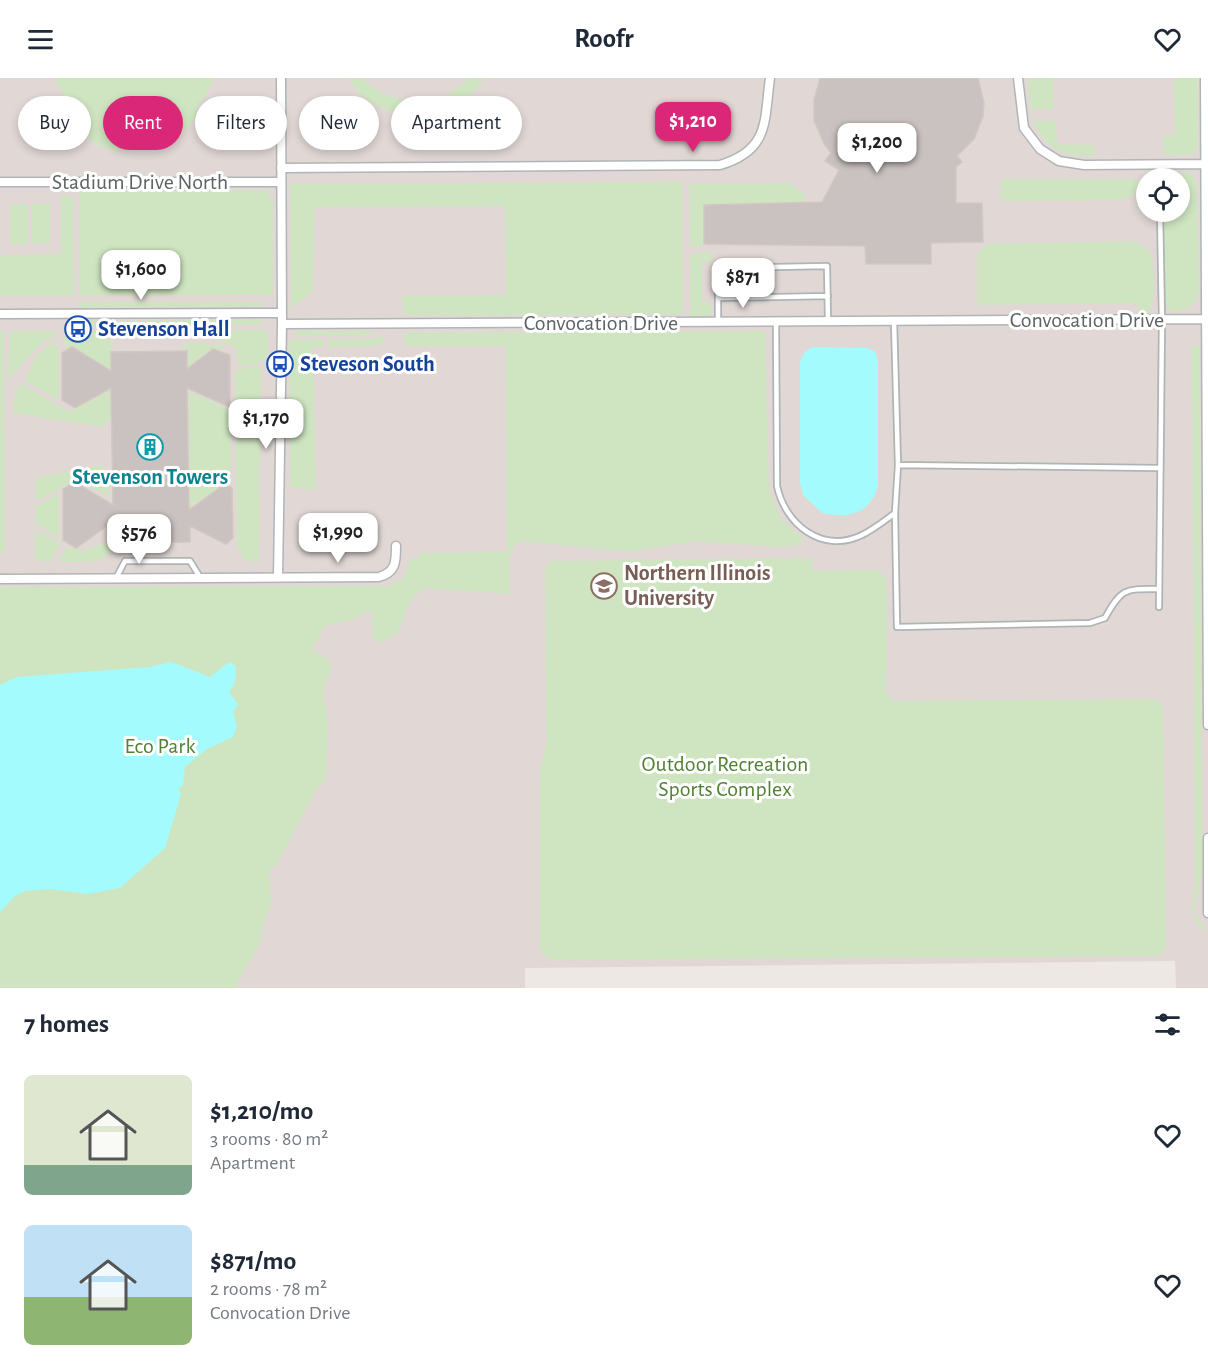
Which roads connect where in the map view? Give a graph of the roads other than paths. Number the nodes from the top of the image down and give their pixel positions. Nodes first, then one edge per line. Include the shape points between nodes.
1 (281, 78) edge
2 (770, 78) edge
3 (1018, 78) edge
4 (1205, 78) edge
5 (1207, 164) edge
6 (1159, 165) joint
7 (281, 168) junction
8 (0, 182) edge
9 (281, 182) junction
10 (1160, 222) edge
11 (828, 296) junction
12 (718, 298) junction
13 (282, 313) junction
14 (0, 314) edge
15 (1206, 319) edge
16 (1162, 320) junction
17 (828, 321) junction
18 (894, 321) junction
19 (718, 322) junction
20 (776, 322) junction
21 (282, 324) junction
22 (897, 465) junction
23 (1159, 468) junction
24 (895, 513) junction
25 (396, 546) dead end
26 (278, 577) junction
27 (117, 578) junction
28 (200, 578) junction
29 (0, 579) edge
30 (1159, 589) junction
31 (1159, 607) dead end
32 (1208, 725) edge
33 (1208, 838) edge
34 (1208, 899) edge
35 (1208, 913) edge

1 - 7 street
2 - 7 street via 768,109 754,148 720,165
3 - 6 street via 1024,128 1049,156 1071,164
4 - 5 street
5 - 6 street
5 - 15 street
7 - 9 street
8 - 9 street, Stadium Drive North
9 - 13 street
10 - 16 lane
11 - 12 lane
11 - 12 lane via 827,266 718,268
11 - 17 lane
12 - 19 lane
13 - 14 street
13 - 21 street
15 - 16 street, Convocation Drive
15 - 32 street
16 - 18 street, Convocation Drive
16 - 23 lane
17 - 18 street, Convocation Drive
17 - 20 street, Convocation Drive
18 - 22 lane
19 - 20 street, Convocation Drive
19 - 21 street, Convocation Drive
20 - 24 lane via 777,486 786,512 802,530 831,540 860,536
21 - 26 street
22 - 23 lane
22 - 24 lane
23 - 30 lane
24 - 30 lane via 897,627 1090,623 1105,618 1118,595 1128,589
25 - 26 street via 394,569 379,577
26 - 28 street
27 - 28 street
27 - 28 lane via 125,561 190,561
27 - 29 street
30 - 31 lane
33 - 34 street
34 - 35 street

